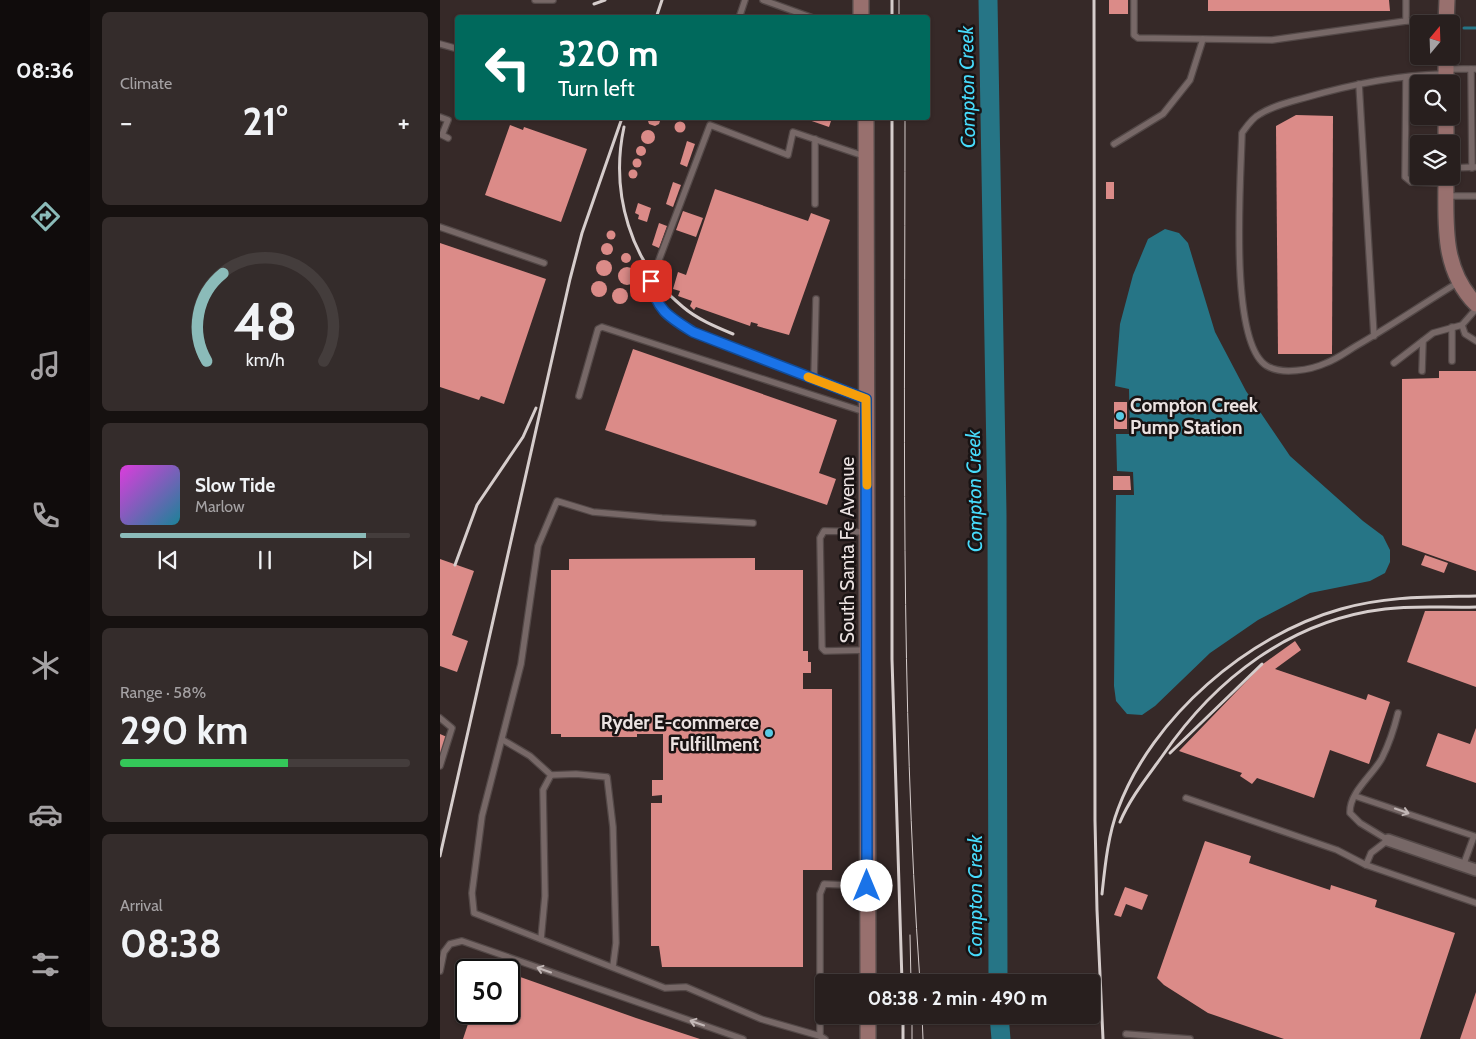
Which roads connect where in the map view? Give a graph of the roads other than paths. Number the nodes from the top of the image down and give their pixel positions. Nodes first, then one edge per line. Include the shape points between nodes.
1 (535, 0) edge
2 (553, 0) edge
3 (745, 0) edge
4 (763, 0) edge
5 (861, 0) edge
6 (1134, 0) edge
7 (1406, 0) edge
8 (1447, 0) edge
9 (740, 15) edge
10 (805, 15) edge
11 (861, 15) edge
12 (1446, 15) edge
13 (1406, 21) junction
14 (1410, 21) edge
15 (1204, 39) junction
16 (440, 44) edge
17 (455, 48) edge
18 (1474, 69) edge
19 (1446, 71) edge
20 (1406, 77) junction
21 (1359, 84) junction
22 (440, 117) edge
23 (866, 120) edge
24 (448, 138) dead end
25 (815, 139) junction
26 (1114, 144) dead end
27 (866, 157) junction
28 (1460, 168) edge
29 (1474, 168) edge
30 (1410, 181) edge
31 (1446, 185) edge
32 (1476, 196) edge
33 (815, 204) dead end
34 (440, 227) edge
35 (544, 263) dead end
36 (1459, 282) junction
37 (816, 299) dead end
38 (1476, 304) edge
39 (1476, 308) edge
40 (1462, 325) junction
41 (1452, 326) junction
42 (1374, 336) junction
43 (1422, 341) junction
44 (1476, 341) edge
45 (1452, 361) dead end
46 (1394, 363) dead end
47 (1422, 371) dead end
48 (814, 379) junction
49 (579, 396) dead end
50 (867, 406) junction
51 (753, 523) dead end
52 (867, 532) junction
53 (867, 650) junction
54 (1398, 714) dead end
55 (440, 718) edge
56 (503, 740) junction
57 (440, 766) edge
58 (552, 775) junction
59 (1356, 796) junction
60 (1186, 798) dead end
61 (1388, 840) junction
62 (1366, 865) junction
63 (1463, 866) junction
64 (1476, 870) edge
65 (867, 886) junction
66 (1476, 903) edge
67 (541, 939) junction
68 (613, 966) junction
69 (440, 971) edge
70 (868, 974) edge
71 (868, 1024) edge
72 (1126, 1034) dead end
73 (822, 1037) edge
74 (743, 1039) edge
75 (868, 1039) edge
76 (1190, 1039) edge

1 - 2 lane
3 - 9 lane
4 - 10 lane
5 - 11 main road
6 - 15 lane via 1135,37
7 - 13 lane
8 - 12 main road
13 - 14 lane
13 - 15 lane via 1272,40
15 - 26 lane via 1190,80 1163,114
16 - 17 lane
18 - 19 lane
18 - 29 lane
19 - 20 lane
20 - 21 lane
20 - 30 lane via 1405,177
21 - 42 lane
21 - 42 lane via 1279,105 1259,114 1242,133 1239,277 1248,333 1255,354 1266,366 1300,370 1326,364
22 - 24 lane via 448,120 442,135
23 - 27 main road, South Santa Fe Avenue
25 - 27 lane
25 - 33 lane
25 - 48 lane via 793,132 788,155 710,125 651,281 654,299 670,318 693,332
27 - 50 main road, South Santa Fe Avenue
28 - 29 lane
31 - 32 lane
31 - 36 main road via 1448,256
34 - 35 lane
36 - 38 main road
36 - 42 lane
37 - 48 lane
39 - 40 lane
40 - 41 lane
40 - 44 lane via 1465,334
41 - 43 lane via 1433,332
41 - 45 lane
43 - 46 lane
43 - 47 lane
48 - 50 lane
49 - 50 lane via 598,330 602,326
50 - 52 main road, South Santa Fe Avenue
51 - 56 lane via 593,512 557,501 538,546 521,664
52 - 53 main road, South Santa Fe Avenue
52 - 53 lane via 824,531 820,548 822,648 825,651
53 - 65 main road, South Santa Fe Avenue
54 - 59 lane via 1381,760
55 - 57 lane via 452,728
56 - 58 lane via 530,756
56 - 67 lane via 482,816 472,893 474,913
58 - 67 lane via 543,790 545,887
58 - 68 lane via 607,778 613,827 616,943
59 - 61 lane via 1350,808 1353,817
59 -> 63 lane via 1474,836
60 - 62 lane via 1338,850
61 - 62 lane via 1370,853
61 - 63 street
62 - 66 lane
63 - 64 street
65 - 70 main road, South Santa Fe Avenue
65 - 73 lane via 824,884 821,887
67 - 68 lane
68 - 73 lane via 666,988 686,987 761,1019
74 -> 69 lane via 462,942 450,944 444,952
71 - 75 main road
72 - 76 lane

